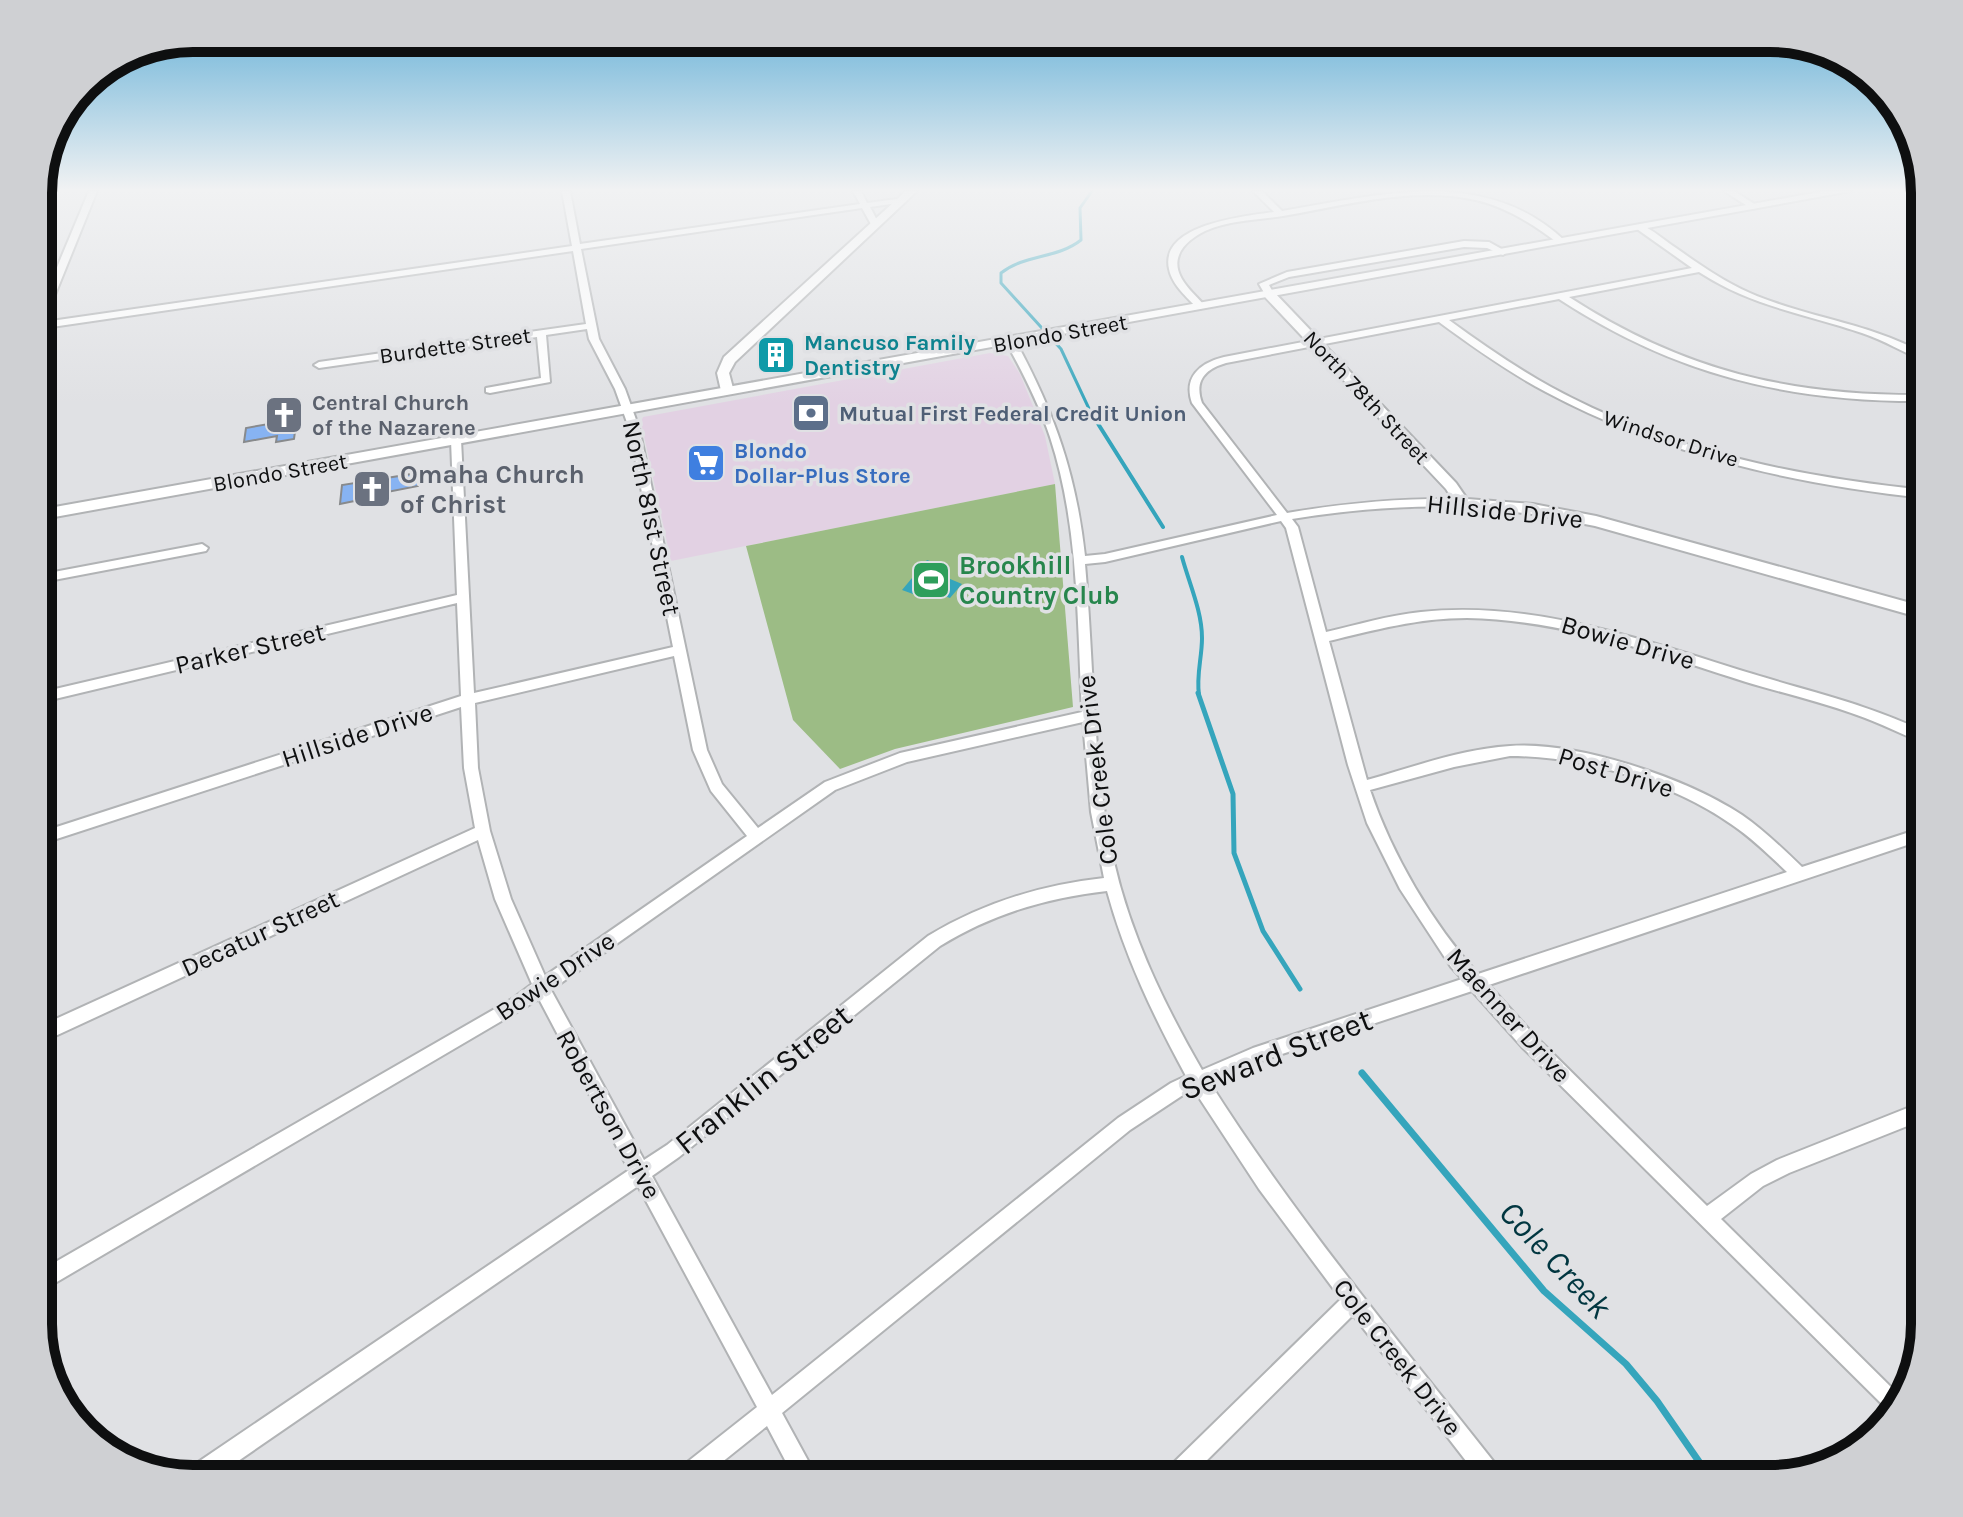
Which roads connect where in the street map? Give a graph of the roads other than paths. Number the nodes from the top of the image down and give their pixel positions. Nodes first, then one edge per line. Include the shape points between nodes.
1 (64, 262) edge
2 (468, 262) edge
3 (579, 262) edge
4 (834, 262) edge
5 (1173, 262) edge
6 (1448, 262) edge
7 (1691, 262) edge
8 (1701, 269) junction
9 (52, 291) edge
10 (1269, 294) junction
11 (1561, 296) junction
12 (1201, 307) junction
13 (1441, 319) junction
14 (52, 323) edge
15 (590, 326) junction
16 (541, 333) junction
17 (1019, 340) junction
18 (1315, 342) junction
19 (1911, 351) edge
20 (319, 365) dead end
21 (490, 390) dead end
22 (727, 392) junction
23 (1911, 398) edge
24 (628, 410) junction
25 (456, 440) junction
26 (1911, 492) edge
27 (1462, 503) junction
28 (52, 512) edge
29 (1284, 517) junction
30 (202, 548) dead end
31 (1078, 561) junction
32 (52, 576) edge
33 (461, 598) junction
34 (1911, 609) edge
35 (1321, 638) junction
36 (681, 650) junction
37 (52, 695) edge
38 (466, 700) junction
39 (1088, 716) junction
40 (1911, 732) edge
41 (1362, 787) junction
42 (483, 831) junction
43 (52, 834) edge
44 (756, 836) junction
45 (1911, 838) edge
46 (1800, 875) junction
47 (1112, 884) junction
48 (1475, 982) junction
49 (541, 988) junction
50 (52, 1030) edge
51 (1198, 1079) junction
52 (1911, 1116) edge
53 (641, 1173) junction
54 (1707, 1218) junction
55 (52, 1275) edge
56 (1354, 1300) junction
57 (1889, 1399) edge
58 (771, 1409) junction
59 (213, 1465) edge
60 (701, 1465) edge
61 (800, 1465) edge
62 (1187, 1465) edge
63 (1482, 1465) edge

1 - 9 street
2 - 14 street
3 - 15 street, North 81st Street
4 - 22 street via 729,360 723,373
5 - 12 street
6 - 10 main road, Blondo Street
7 - 8 street
8 - 11 street
8 - 19 street via 1760,301 1866,329
10 - 12 main road, Blondo Street
10 - 18 street, North 78th Street
11 - 13 street
11 - 23 street via 1619,333 1718,371 1818,393
12 - 17 main road, Blondo Street
13 - 18 street
13 - 26 street, Windsor Drive via 1531,381 1652,435 1806,477
15 - 16 street, Burdette Street
15 - 24 street, North 81st Street
16 - 20 street, Burdette Street
16 - 21 street via 546,380
17 - 22 main road, Blondo Street
17 - 31 street, Cole Creek Drive via 1060,453
18 - 27 street, North 78th Street
18 - 29 street, Maenner Drive via 1207,366 1193,382 1200,406
22 - 24 main road, Blondo Street
24 - 25 main road, Blondo Street
24 - 36 street, North 81st Street
25 - 28 main road, Blondo Street
25 - 33 street, Robertson Drive
27 - 29 street, Hillside Drive via 1372,503
27 - 34 street, Hillside Drive via 1596,521
29 - 31 street, Hillside Drive
29 - 35 street, Maenner Drive via 1293,531
30 - 32 street
31 - 39 street, Cole Creek Drive
33 - 37 street, Parker Street
33 - 38 street, Robertson Drive
35 - 40 street, Bowie Drive via 1421,616 1547,620 1876,716
35 - 41 street, Maenner Drive
36 - 38 street, Hillside Drive
36 - 44 street, North 81st Street via 705,762 723,797
38 - 42 street, Robertson Drive
38 - 43 street, Hillside Drive
39 - 44 street, Bowie Drive via 880,765 830,786
39 - 47 street, Cole Creek Drive via 1098,818
41 - 46 street, Post Drive via 1509,751 1560,753 1712,805 1750,830
41 - 48 street, Maenner Drive via 1405,884
42 - 49 street, Robertson Drive via 503,899
42 - 50 street, Decatur Street
44 - 49 street, Bowie Drive
45 - 46 street, Seward Street
46 - 48 street, Seward Street
47 - 51 street, Cole Creek Drive via 1146,977
47 - 53 street, Franklin Street via 1023,898 959,924
48 - 51 street, Seward Street
48 - 54 street, Maenner Drive
49 - 53 street, Robertson Drive
49 - 55 street, Bowie Drive
51 - 56 street, Cole Creek Drive via 1256,1173
51 - 58 street, Seward Street via 1124,1124
52 - 54 street via 1783,1166
53 - 58 street, Robertson Drive
53 - 59 street, Franklin Street
54 - 57 street, Maenner Drive
56 - 62 street
56 - 63 street, Cole Creek Drive
58 - 60 street, Seward Street
58 - 61 street, Robertson Drive

